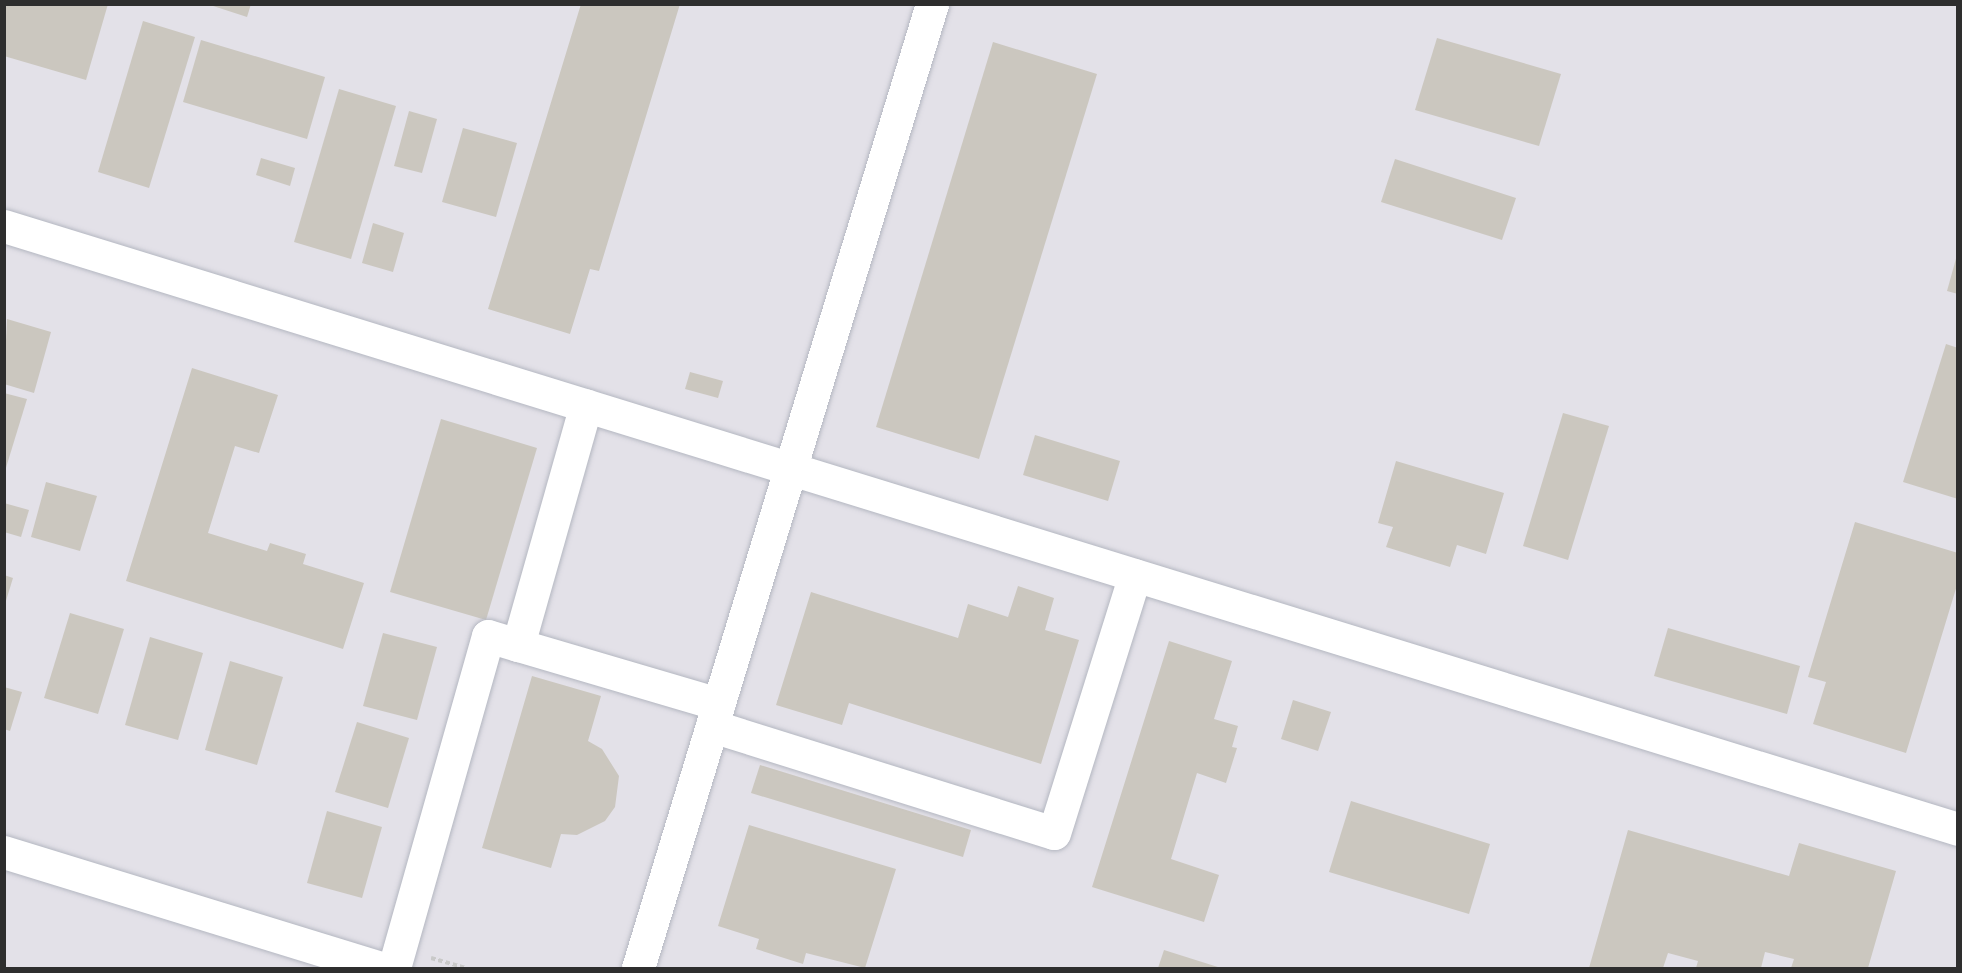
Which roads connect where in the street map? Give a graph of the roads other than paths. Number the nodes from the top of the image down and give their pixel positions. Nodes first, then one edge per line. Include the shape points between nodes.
1 (932, 4) edge
2 (4, 226) edge
3 (586, 405) junction
4 (789, 468) junction
5 (1135, 574) junction
6 (518, 645) junction
7 (715, 715) junction
8 (1958, 830) edge
9 (4, 852) edge
10 (381, 969) edge
11 (394, 969) edge
12 (638, 969) edge

1 - 4 street
2 - 3 street
3 - 4 street
3 - 6 street
4 - 5 street
4 - 7 street
5 - 7 street via 1054,833
5 - 8 street
6 - 7 street
6 - 11 street via 488,636
7 - 12 street
9 - 10 street

